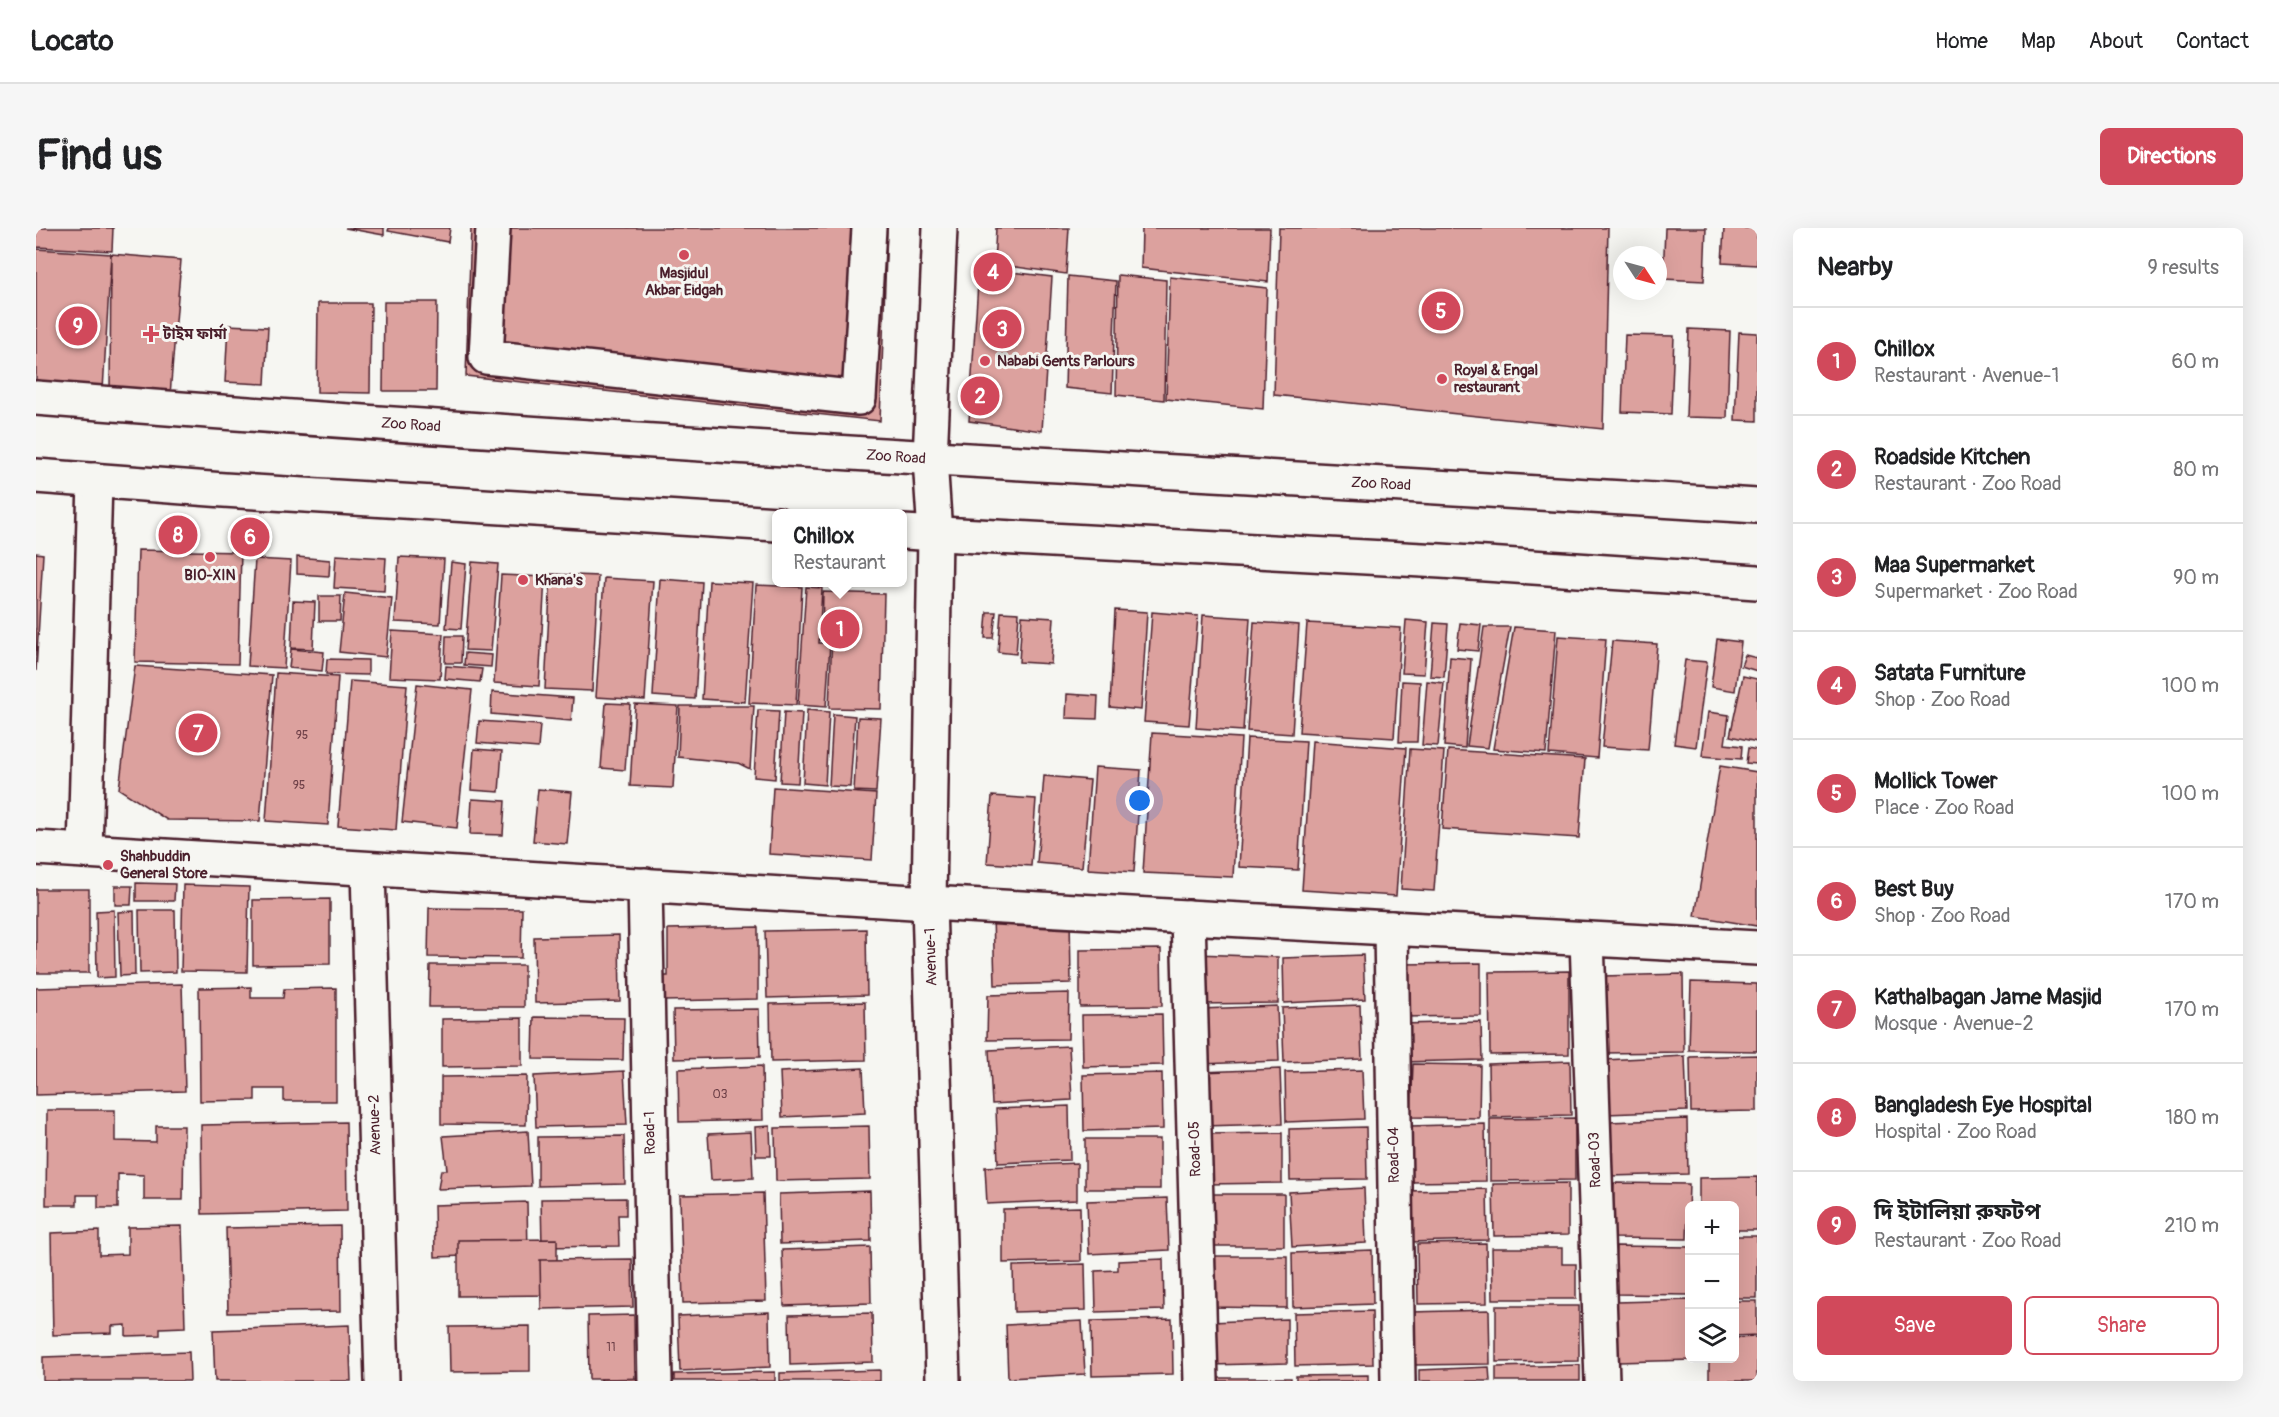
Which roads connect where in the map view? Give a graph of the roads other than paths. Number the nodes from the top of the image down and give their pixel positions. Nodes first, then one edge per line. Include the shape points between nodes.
1 (493, 228) edge
2 (869, 228) edge
3 (940, 228) edge
4 (36, 398) edge
5 (930, 459) junction
6 (36, 476) edge
7 (95, 480) junction
8 (1757, 506) edge
9 (772, 524) edge
10 (907, 532) edge
11 (935, 534) junction
12 (1757, 582) edge
13 (36, 848) edge
14 (85, 851) junction
15 (369, 869) junction
16 (645, 885) junction
17 (929, 903) junction
18 (1188, 917) junction
19 (1391, 928) junction
20 (1587, 939) junction
21 (1757, 948) edge
22 (382, 1381) edge
23 (655, 1381) edge
24 (943, 1381) edge
25 (1201, 1381) edge
26 (1398, 1381) edge
27 (1602, 1381) edge

1 - 2 street via 486,357 859,398
3 - 5 street, Avenue-1
4 - 5 street, Zoo Road
5 - 8 street, Zoo Road
5 - 11 street, Avenue-1
6 - 7 street
7 - 9 street
7 - 14 street
10 - 11 street
11 - 12 street
11 - 17 street, Avenue-1
13 - 14 street
14 - 15 street
15 - 16 street
15 - 22 street, Avenue-2
16 - 17 street
16 - 23 street, Road-1
17 - 18 street
17 - 24 street, Avenue-1
18 - 19 street
18 - 25 street, Road-05
19 - 20 street
19 - 26 street, Road-04
20 - 21 street
20 - 27 street, Road-03

